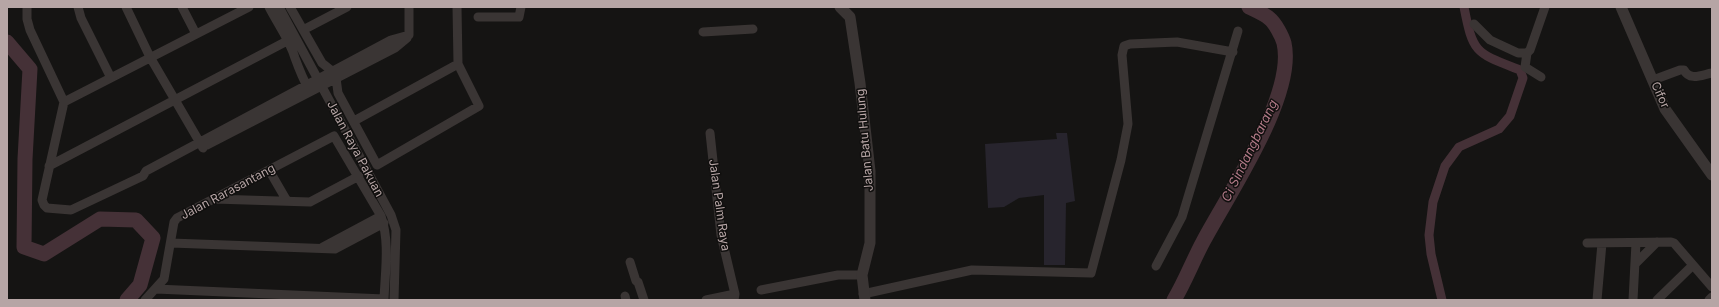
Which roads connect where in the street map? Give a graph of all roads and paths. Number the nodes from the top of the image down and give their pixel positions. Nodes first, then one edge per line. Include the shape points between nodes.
1 (27, 7) edge
2 (78, 7) edge
3 (126, 7) edge
4 (182, 7) edge
5 (249, 7) edge
6 (268, 7) edge
7 (279, 7) edge
8 (290, 7) edge
9 (347, 7) edge
10 (408, 7) edge
11 (457, 7) edge
12 (521, 7) edge
13 (840, 7) edge
14 (1545, 7) edge
15 (1621, 7) edge
16 (478, 17) dead end
17 (1474, 24) dead end
18 (754, 29) dead end
19 (303, 30) junction
20 (703, 32) dead end
21 (1238, 32) dead end
22 (196, 34) junction
23 (287, 41) junction
24 (1233, 52) junction
25 (1527, 53) junction
26 (150, 57) junction
27 (458, 64) junction
28 (1712, 73) edge
29 (334, 74) junction
30 (1541, 77) dead end
31 (110, 78) junction
32 (1653, 80) junction
33 (320, 82) junction
34 (308, 88) junction
35 (175, 100) junction
36 (64, 102) junction
37 (354, 121) junction
38 (710, 133) dead end
39 (201, 145) junction
40 (48, 166) junction
41 (269, 170) junction
42 (1712, 175) edge
43 (359, 176) junction
44 (214, 199) junction
45 (287, 201) junction
46 (383, 219) junction
47 (171, 242) junction
48 (1657, 242) junction
49 (1586, 243) dead end
50 (1602, 243) junction
51 (1636, 243) junction
52 (630, 262) dead end
53 (1635, 264) junction
54 (1693, 265) junction
55 (1156, 266) dead end
56 (862, 275) junction
57 (1712, 287) edge
58 (156, 289) junction
59 (761, 290) dead end
60 (734, 297) edge
61 (864, 297) edge
62 (1712, 297) edge
63 (384, 299) edge
64 (145, 300) edge
65 (394, 300) edge
66 (644, 300) edge
67 (706, 300) edge
68 (1597, 300) edge
69 (1633, 300) edge
70 (1658, 300) edge
71 (1709, 300) edge

1 - 36 street via 30,30
2 - 31 street
3 - 26 street
4 - 22 street
5 - 22 street
6 - 23 street
7 - 33 street, Jalan Raya Pakuan
8 - 19 street
9 - 19 street
10 - 29 street via 410,35 391,40
11 - 27 street
12 - 16 street via 519,17
13 - 56 street, Jalan Batu Hulung via 850,17 870,171 870,243
14 - 25 street via 1535,40
15 - 32 street, Cifor
17 - 25 street via 1490,40 1518,54
18 - 20 street
19 - 29 street via 322,63
21 - 24 street
22 - 26 street
23 - 34 street
23 - 35 street
24 - 55 street via 1182,217
24 - 61 street via 1177,42 1124,46 1122,55 1128,124 1091,273 972,270
25 - 30 street via 1526,67
26 - 31 street
26 - 35 street
27 - 37 street
27 - 37 street via 479,106 377,165
28 - 32 street via 1691,77 1684,70 1680,70
29 - 33 street
29 - 37 street via 338,93
31 - 36 street
32 - 42 street, Cifor via 1665,109
33 - 34 street
33 - 65 street, Jalan Raya Pakuan via 396,230
34 - 39 street
35 - 39 street
35 - 40 street
36 - 40 street
38 - 60 street, Jalan Palm Raya via 721,235
39 - 40 street via 71,210 47,208 44,205 42,200
41 - 43 street, Jalan Rarasantang via 334,136
41 - 44 street, Jalan Rarasantang
41 - 45 street
43 - 45 street via 310,202
43 - 46 street
44 - 45 street
44 - 47 street, Jalan Rarasantang via 177,218
46 - 47 street via 335,249
46 - 63 street via 387,237
47 - 58 street, Jalan Rarasantang via 164,279
48 - 51 street
48 - 53 street
48 - 54 street via 1674,243
49 - 50 street
50 - 51 street
50 - 68 street
51 - 53 street
52 - 66 street
53 - 69 street
54 - 57 street
54 - 70 street
56 - 59 street via 838,275
56 - 61 street, Jalan Batu Hulung
58 - 63 street
58 - 64 street, Jalan Rarasantang
60 - 67 street
62 - 71 street

